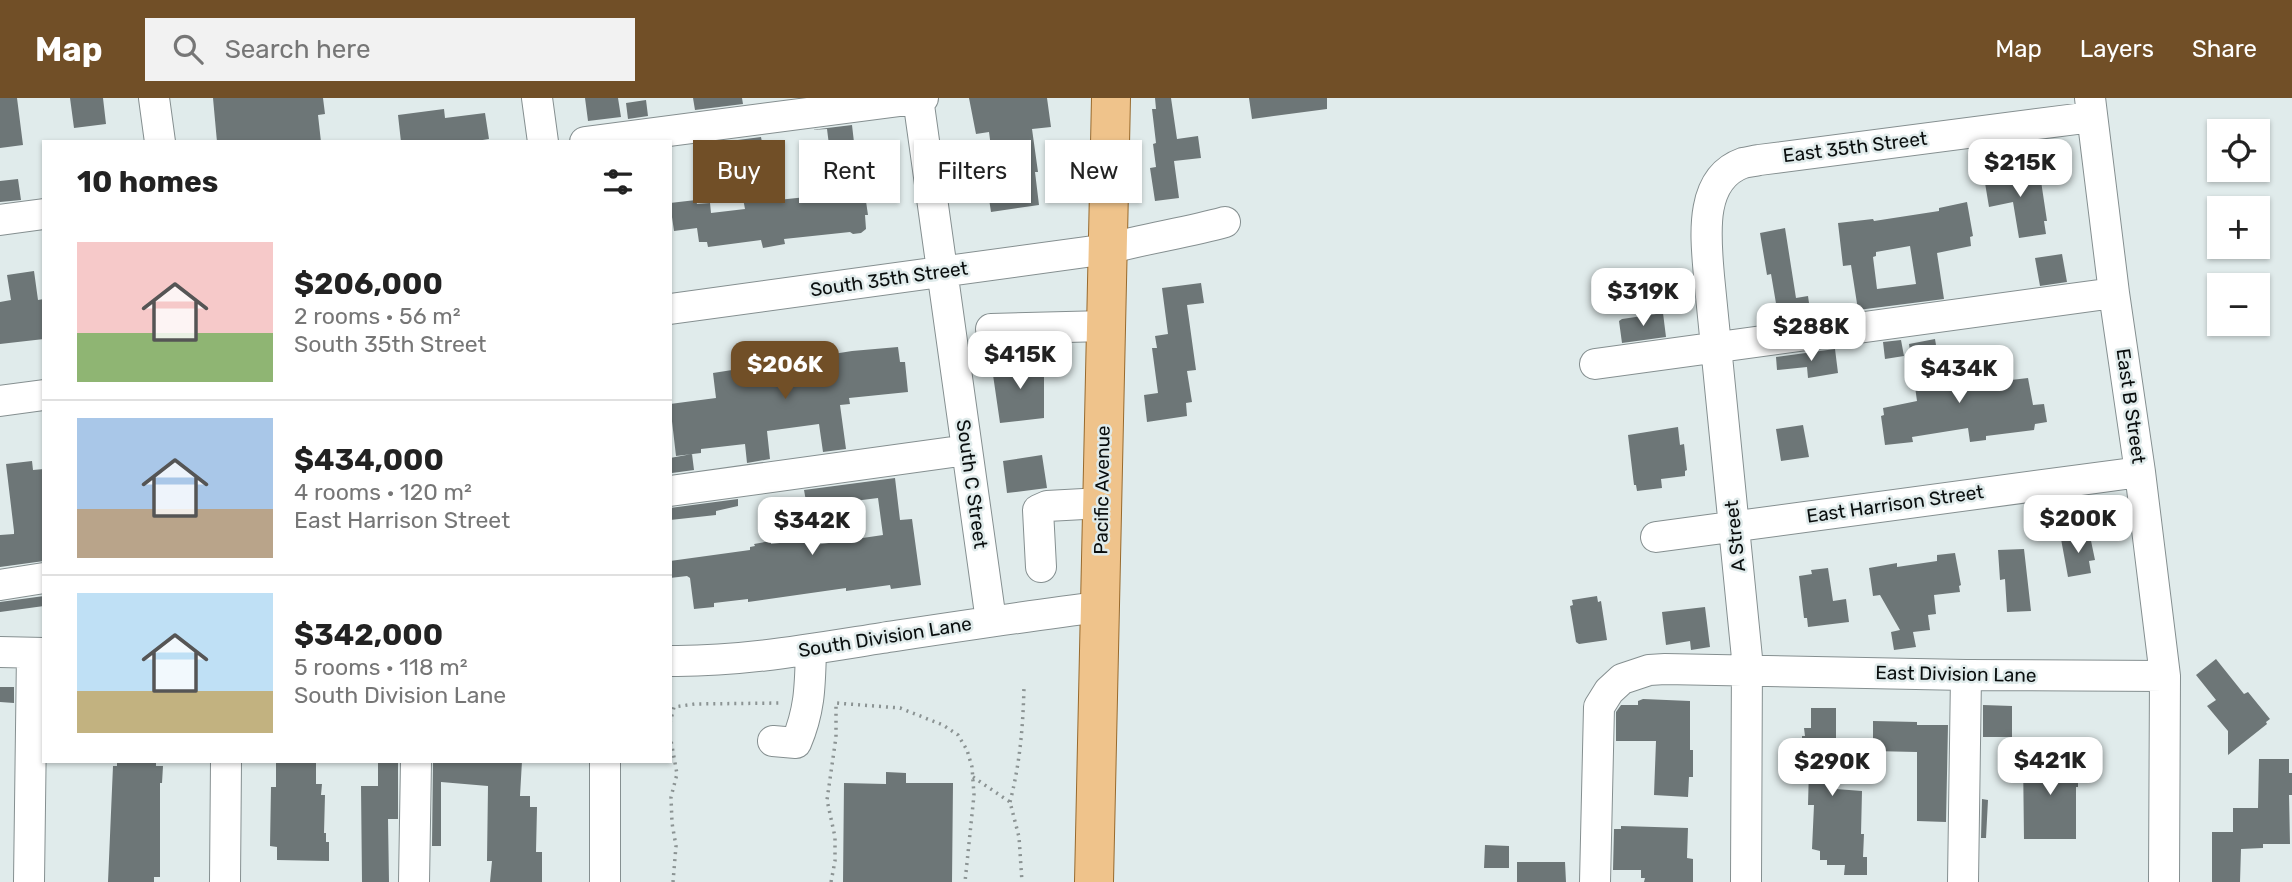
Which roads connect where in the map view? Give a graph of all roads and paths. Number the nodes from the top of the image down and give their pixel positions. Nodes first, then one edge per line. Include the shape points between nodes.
1 (154, 98) edge
2 (537, 98) edge
3 (920, 98) edge
4 (1111, 98) edge
5 (2091, 107) edge
6 (159, 140) edge
7 (543, 140) edge
8 (600, 140) edge
9 (1713, 191) joint
10 (42, 214) edge
11 (0, 220) edge
12 (1225, 222) dead end
13 (1108, 249) junction
14 (942, 272) junction
15 (2114, 293) junction
16 (672, 309) edge
17 (1106, 326) junction
18 (990, 329) dead end
19 (1716, 347) junction
20 (1595, 364) dead end
21 (42, 395) edge
22 (0, 401) edge
23 (967, 450) junction
24 (2140, 472) junction
25 (672, 491) edge
26 (1102, 503) junction
27 (1734, 526) junction
28 (1656, 537) dead end
29 (1041, 567) dead end
30 (42, 579) edge
31 (0, 584) edge
32 (1099, 607) junction
33 (991, 621) junction
34 (810, 650) junction
35 (0, 652) edge
36 (38, 653) edge
37 (672, 661) edge
38 (1748, 671) junction
39 (1966, 675) junction
40 (2165, 676) junction
41 (1024, 687) dead end
42 (810, 703) junction
43 (672, 714) edge
44 (774, 741) dead end
45 (672, 746) edge
46 (226, 763) edge
47 (416, 763) edge
48 (606, 763) edge
49 (972, 777) junction
50 (1010, 802) junction
51 (29, 882) edge
52 (225, 882) edge
53 (414, 882) edge
54 (605, 882) edge
55 (673, 882) edge
56 (831, 882) edge
57 (965, 882) edge
58 (1022, 882) edge
59 (1094, 882) edge
60 (1595, 882) edge
61 (1746, 882) edge
62 (1963, 882) edge
63 (2164, 882) edge

1 - 6 street
2 - 7 street
3 - 8 street
3 - 14 street, South C Street
4 - 13 main road, Pacific Avenue
5 - 9 street, East 35th Street via 1741,163
5 - 15 street, East B Street
9 - 19 street, A Street via 1706,229
10 - 11 street
12 - 13 street, South 35th Street
13 - 14 street, South 35th Street
13 - 17 main road, Pacific Avenue
14 - 16 street, South 35th Street
14 - 23 street, South C Street
15 - 19 street
15 - 24 street, East B Street
17 - 18 street
17 - 26 main road, Pacific Avenue
19 - 20 street
19 - 27 street, A Street
21 - 22 street
23 - 25 street
23 - 33 street, South C Street
24 - 27 street, East Harrison Street
24 - 40 street, East B Street
26 - 29 street via 1038,510
26 - 32 main road, Pacific Avenue
27 - 28 street, East Harrison Street
27 - 38 street, A Street
30 - 31 street
32 - 33 street, South Division Lane
32 - 59 main road, Pacific Avenue
33 - 34 street, South Division Lane
34 - 37 street, South Division Lane via 709,662
34 - 42 street
35 - 36 street
36 - 51 street
38 - 39 street, East Division Lane
38 - 60 street via 1649,670 1622,679 1609,691 1599,707
38 - 61 street, A Street
39 - 40 street, East Division Lane
39 - 62 street
40 - 63 street, East B Street
41 - 50 path via 1022,741
42 - 43 path via 695,704 674,706
42 - 44 street via 796,743
45 - 55 path via 677,774 671,797 677,846
46 - 52 street
47 - 53 street
48 - 54 street
49 - 50 path
49 - 56 path via 967,750 943,725 900,708 836,703 827,800 835,837
49 - 57 path
50 - 58 path via 1019,836

